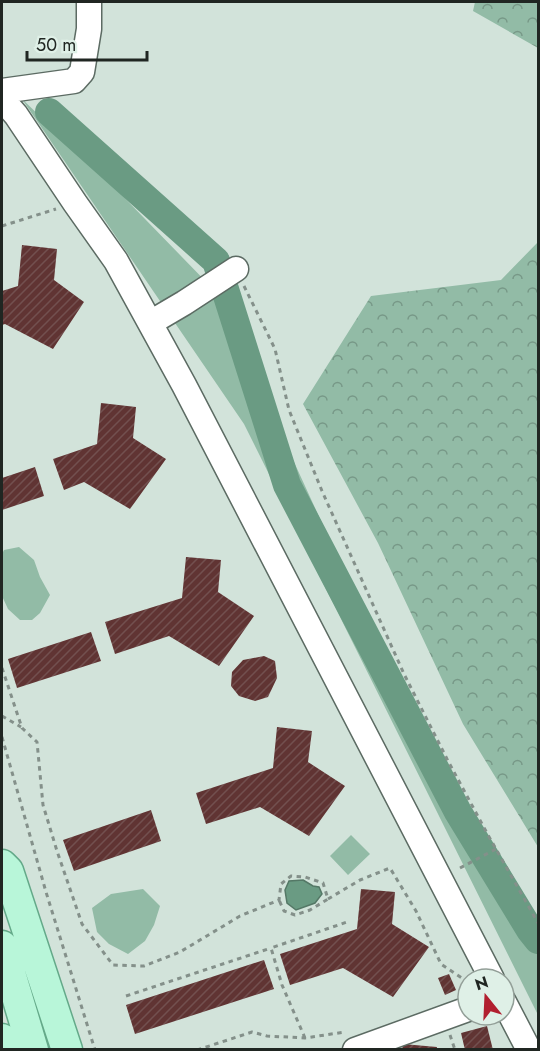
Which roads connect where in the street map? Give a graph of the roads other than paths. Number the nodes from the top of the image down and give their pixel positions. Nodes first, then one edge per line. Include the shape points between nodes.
1 (88, 2) edge
2 (2, 91) edge
3 (9, 107) edge
4 (236, 269) road end
5 (150, 322) junction
6 (2, 865) edge
7 (2, 946) edge
8 (486, 967) edge
9 (456, 1012) edge
10 (516, 1025) edge
11 (2, 1039) edge
12 (353, 1041) edge
13 (5, 1050) edge
14 (33, 1050) edge
15 (67, 1050) edge
16 (529, 1050) edge

1 - 2 street via 89,29 82,72 74,81
3 - 5 street via 116,261
4 - 5 street
5 - 8 street
6 - 15 main road via 8,870
7 - 14 main road
9 - 12 street
10 - 16 street
11 - 13 main road

